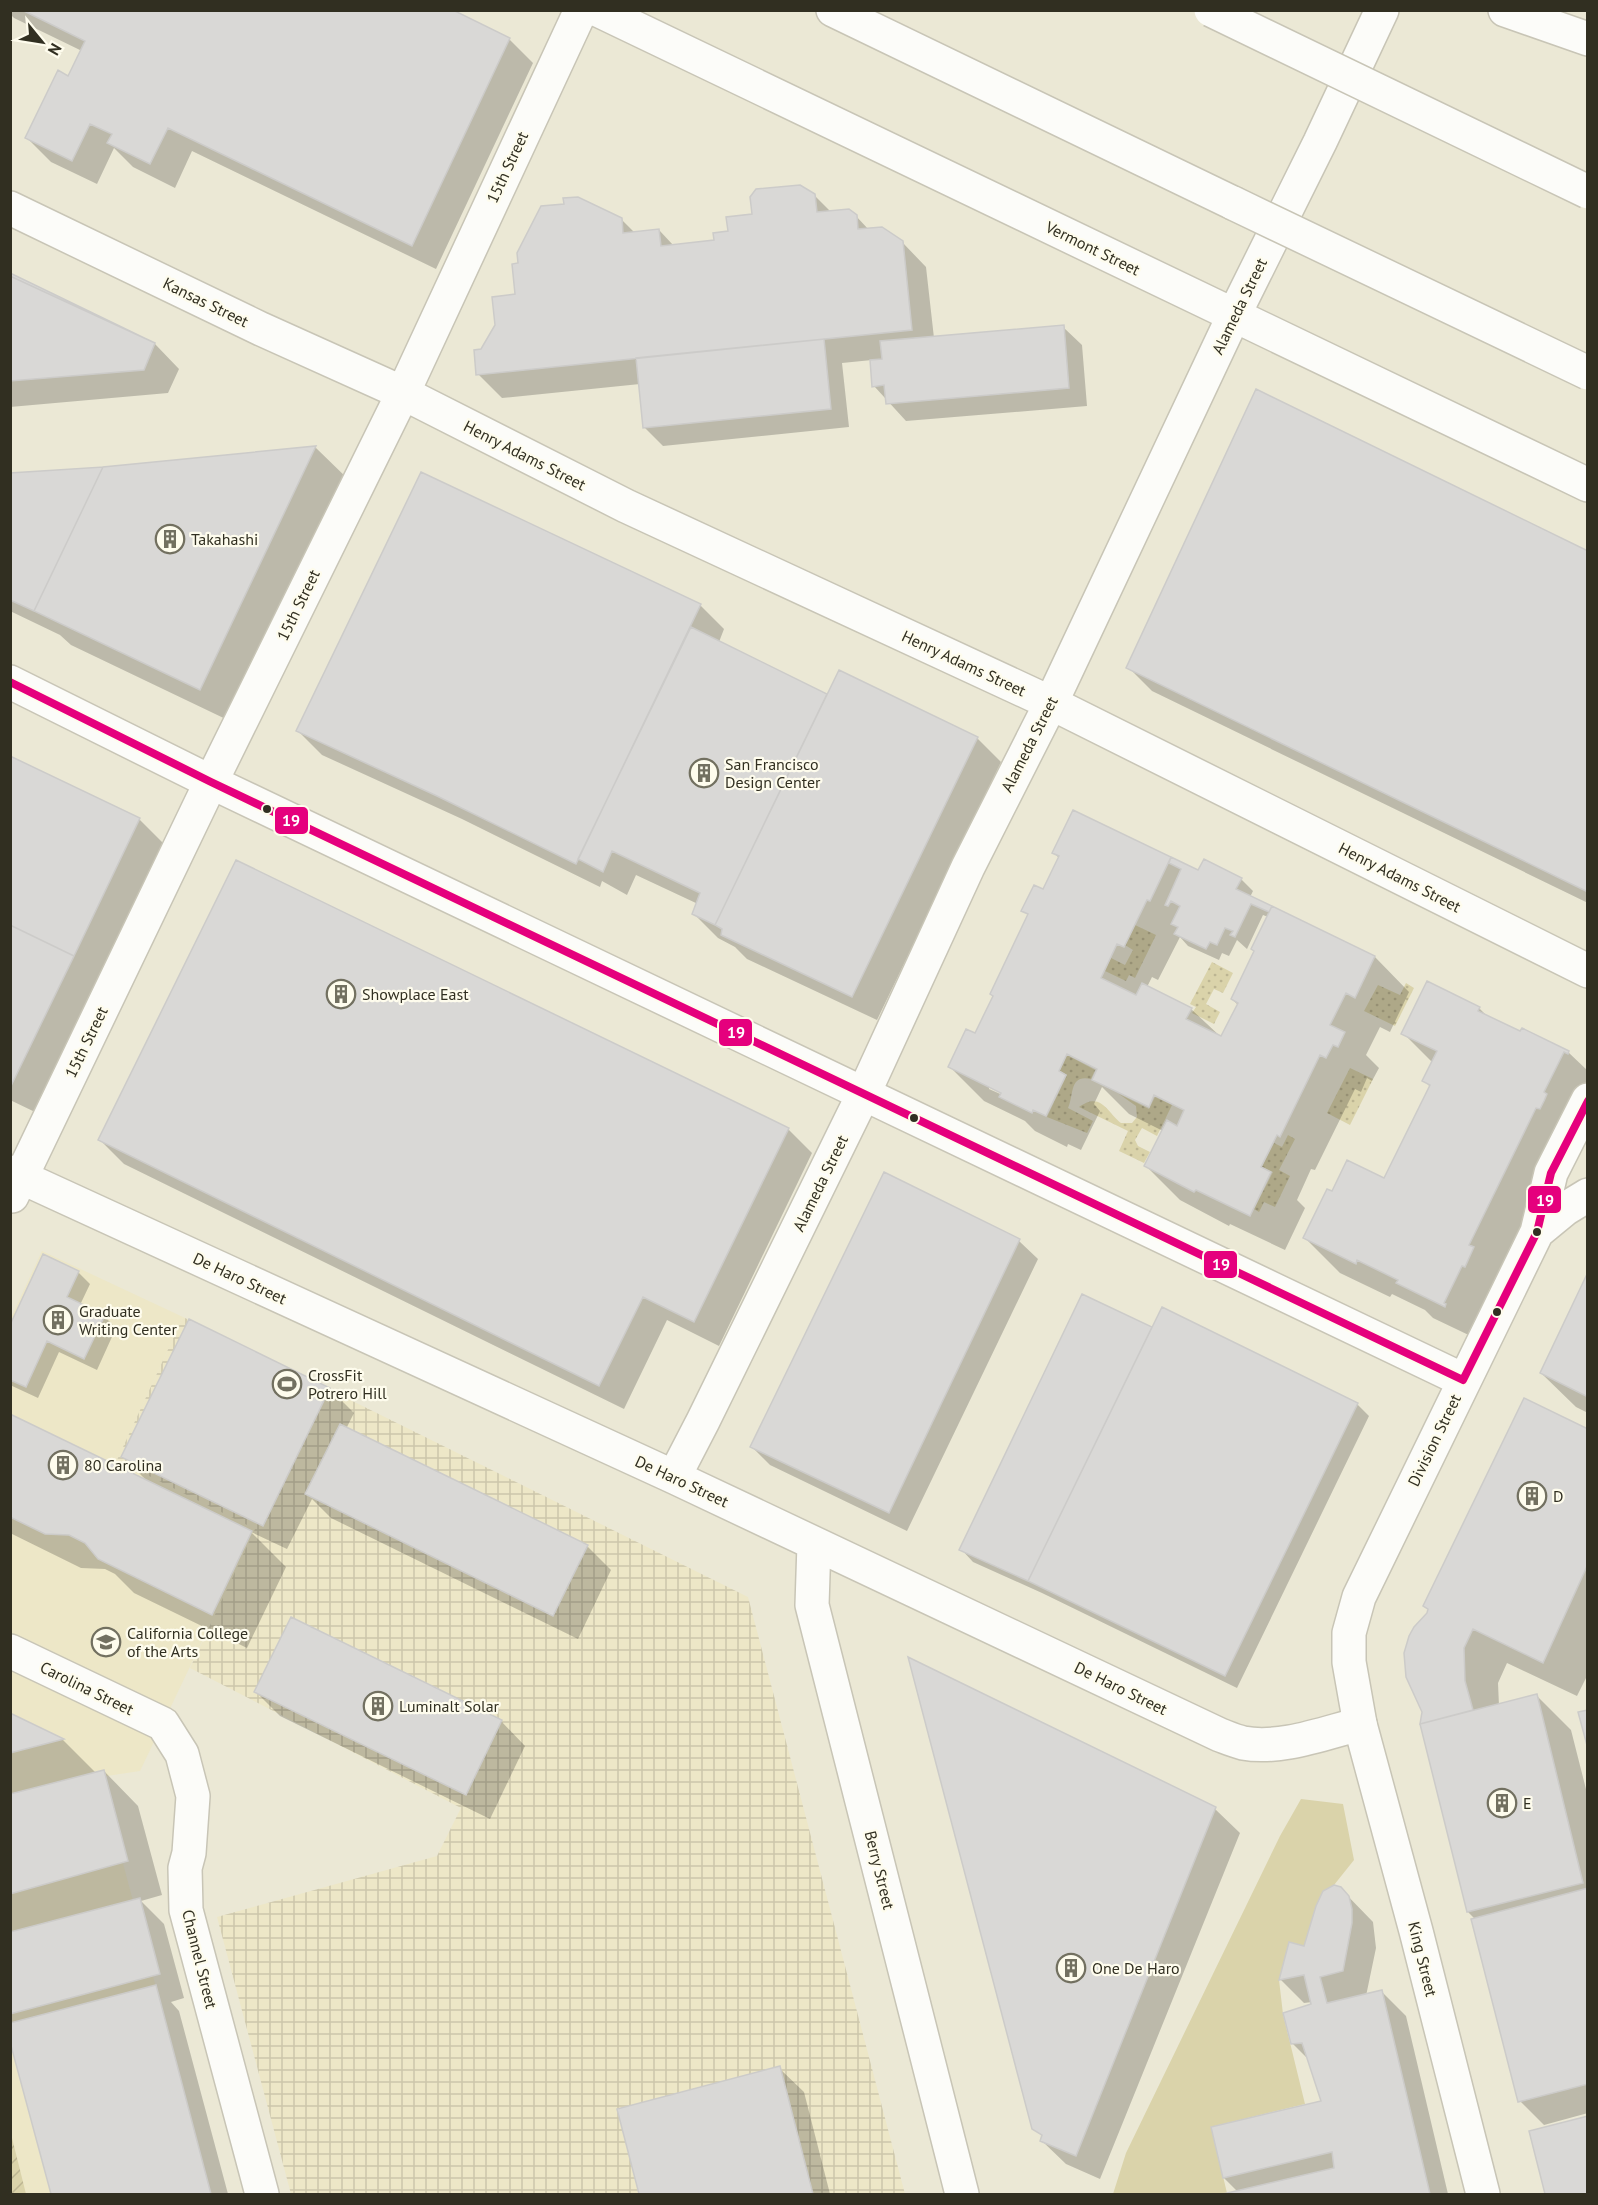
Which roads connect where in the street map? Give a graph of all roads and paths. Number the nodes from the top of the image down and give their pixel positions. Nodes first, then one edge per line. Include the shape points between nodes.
1 (581, 10) edge
2 (598, 10) edge
3 (833, 10) edge
4 (1211, 10) edge
5 (1382, 10) edge
6 (1505, 10) edge
7 (1587, 39) edge
8 (1587, 192) edge
9 (10, 208) edge
10 (1234, 315) junction
11 (1587, 373) edge
12 (403, 393) junction
13 (1587, 485) edge
14 (10, 682) edge
15 (1051, 703) junction
16 (211, 782) junction
17 (1587, 971) edge
18 (864, 1093) junction
19 (1587, 1100) edge
20 (14, 1182) edge
21 (1587, 1195) edge
22 (1537, 1232) junction
23 (1463, 1380) junction
24 (674, 1477) junction
25 (814, 1544) junction
26 (10, 1651) edge
27 (163, 1724) joint
28 (1360, 1724) junction
29 (262, 2194) edge
30 (962, 2194) edge
31 (1483, 2194) edge

1 - 12 main road, 15th Street
2 - 10 main road, Vermont Street
3 - 11 main road, bridge
4 - 8 main road, bridge
5 - 10 main road, Alameda Street
6 - 7 main road
9 - 12 main road, Kansas Street
10 - 13 main road, Vermont Street
10 - 15 main road, Alameda Street
12 - 15 main road, Henry Adams Street via 626,506
12 - 16 main road, 15th Street
14 - 16 main road
15 - 17 main road, Henry Adams Street
15 - 18 main road, Alameda Street via 968,867
16 - 18 main road
16 - 20 main road, 15th Street
18 - 23 main road
18 - 24 main road, Alameda Street
19 - 22 main road, Division Street via 1551,1173
20 - 24 main road, De Haro Street
21 - 22 main road
22 - 23 main road, Division Street
23 - 28 main road, Division Street via 1359,1597 1349,1633 1348,1662
24 - 25 main road, De Haro Street
25 - 28 main road, De Haro Street via 1243,1743 1296,1740
25 - 30 main road, Berry Street via 813,1605
26 - 27 main road, Carolina Street
27 - 29 main road, Channel Street via 182,1754 193,1796 185,1869 186,1910
28 - 31 main road, King Street

